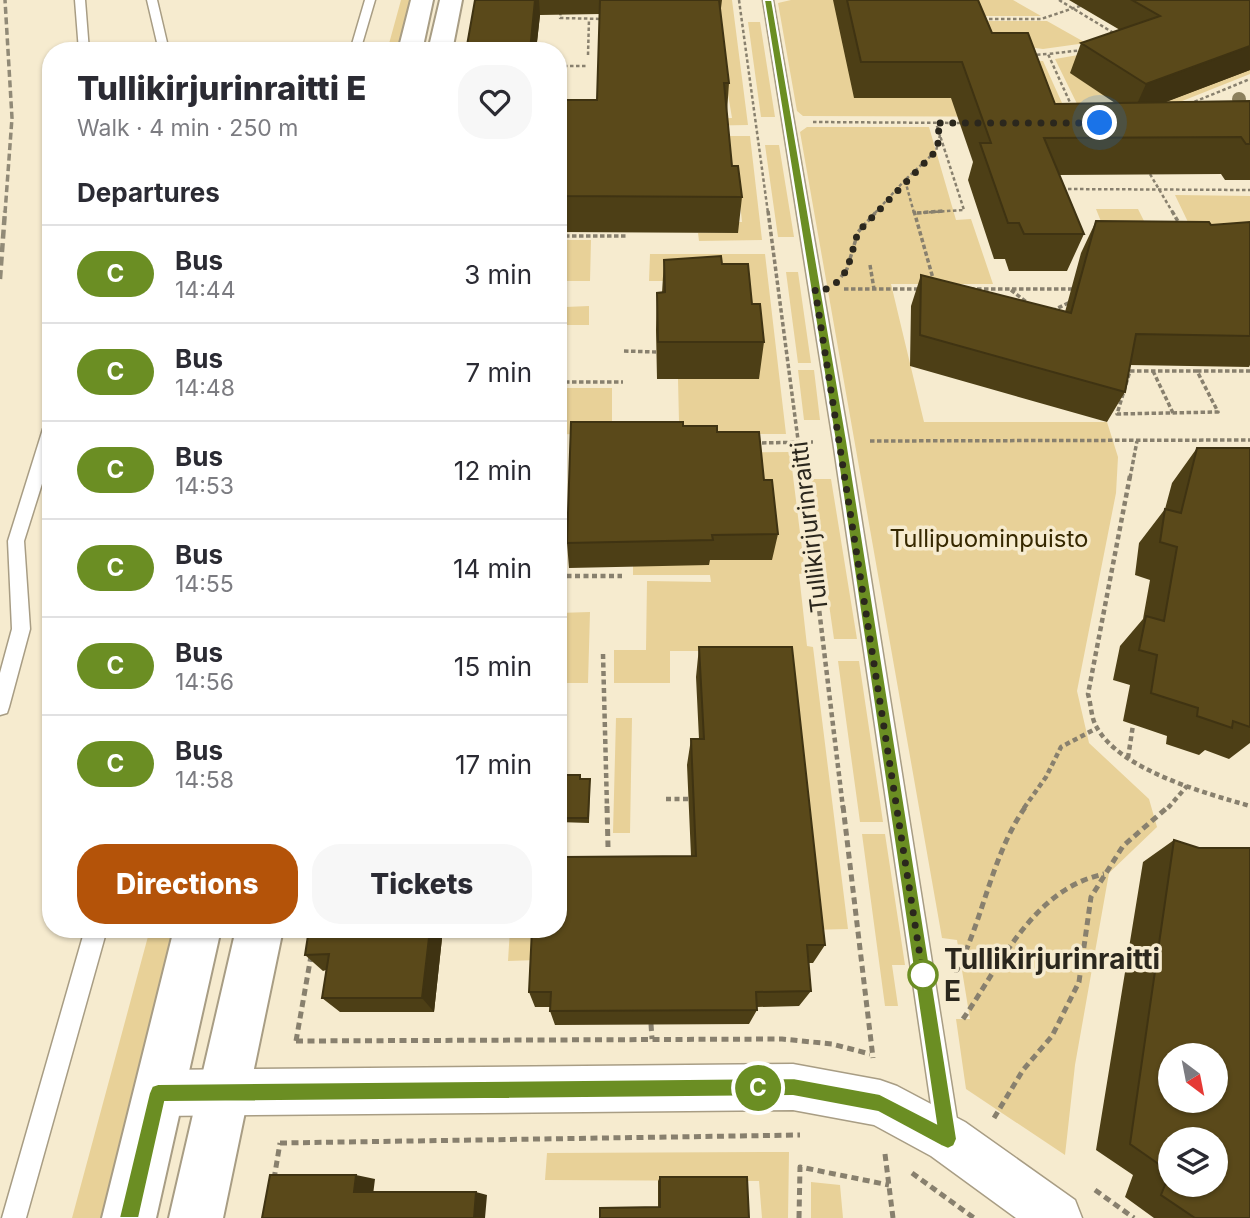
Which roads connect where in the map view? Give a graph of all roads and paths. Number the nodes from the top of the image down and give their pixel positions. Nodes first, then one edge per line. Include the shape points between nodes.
1 (80, 0) edge
2 (152, 0) edge
3 (370, 0) edge
4 (422, 0) edge
5 (451, 0) edge
6 (562, 0) edge
7 (739, 0) edge
8 (768, 0) edge
9 (1059, 0) edge
10 (1085, 4) dead end
11 (1073, 8) junction
12 (589, 19) junction
13 (612, 19) edge
14 (974, 19) edge
15 (1109, 41) edge
16 (83, 42) edge
17 (162, 42) edge
18 (358, 42) edge
19 (412, 42) edge
20 (442, 42) edge
21 (1087, 49) edge
22 (1020, 53) edge
23 (1048, 54) junction
24 (588, 55) dead end
25 (567, 66) edge
26 (588, 66) dead end
27 (1250, 79) edge
28 (1178, 108) edge
29 (1075, 114) edge
30 (790, 122) junction
31 (936, 123) junction
32 (975, 123) edge
33 (940, 135) junction
34 (1147, 168) edge
35 (905, 180) junction
36 (1056, 189) edge
37 (1159, 190) junction
38 (1250, 190) edge
39 (916, 214) junction
40 (1180, 226) edge
41 (567, 236) edge
42 (628, 236) edge
43 (870, 265) dead end
44 (822, 289) junction
45 (874, 289) junction
46 (924, 289) edge
47 (936, 289) edge
48 (960, 289) edge
49 (972, 289) junction
50 (1009, 289) junction
51 (1084, 289) edge
52 (975, 299) edge
53 (1076, 299) edge
54 (1035, 309) edge
55 (1044, 315) edge
56 (624, 351) dead end
57 (656, 352) edge
58 (1153, 371) junction
59 (1197, 371) junction
60 (1250, 371) edge
61 (567, 382) edge
62 (623, 382) dead end
63 (1114, 386) edge
64 (1125, 389) junction
65 (1172, 413) junction
66 (1250, 440) edge
67 (841, 441) junction
68 (1137, 441) junction
69 (744, 443) edge
70 (799, 443) junction
71 (42, 458) edge
72 (567, 576) edge
73 (622, 576) edge
74 (603, 654) dead end
75 (0, 707) edge
76 (1133, 725) dead end
77 (1097, 728) junction
78 (1128, 758) junction
79 (1187, 786) junction
80 (666, 799) dead end
81 (688, 799) dead end
82 (1250, 806) edge
83 (608, 847) dead end
84 (1105, 873) junction
85 (93, 938) edge
86 (196, 938) edge
87 (258, 938) edge
88 (922, 969) junction
89 (651, 1024) edge
90 (652, 1039) edge
91 (934, 1045) junction
92 (873, 1055) dead end
93 (158, 1093) junction
94 (225, 1093) junction
95 (993, 1119) dead end
96 (803, 1135) dead end
97 (948, 1139) junction
98 (279, 1143) dead end
99 (883, 1143) dead end
100 (874, 1149) dead end
101 (885, 1153) junction
102 (896, 1161) dead end
103 (907, 1169) dead end
104 (889, 1185) junction
105 (14, 1218) edge
106 (129, 1218) edge
107 (196, 1218) edge
108 (799, 1218) edge
109 (893, 1218) edge
110 (974, 1218) edge
111 (1057, 1218) edge

1 - 16 lane
2 - 17 lane
3 - 18 lane
4 - 19 main road
5 - 20 main road
6 - 12 path via 560,19
7 - 70 path, Tullikirjurinraitti
8 - 30 lane, Tullikirjurinraitti
9 - 11 path
10 - 11 path
11 - 14 path via 1041,19
11 - 15 path via 1121,37
12 - 13 path
12 - 24 path
21 - 23 path
22 - 23 path
23 - 29 path
25 - 26 path
27 - 28 path
30 - 31 path
30 - 44 lane, Tullikirjurinraitti
31 - 32 path
31 - 33 path
33 - 35 path via 936,151
33 - 39 path via 964,210
34 - 37 path
35 - 39 path
35 - 44 path via 858,232 847,270
36 - 37 path
37 - 38 path
37 - 40 path
39 - 47 path
41 - 42 path
43 - 45 path
44 - 45 path
44 - 67 lane, Tullikirjurinraitti
45 - 46 path
48 - 49 path
49 - 50 path
49 - 52 path
50 - 51 path
50 - 54 path
53 - 55 path
56 - 57 path
58 - 59 path
58 - 64 path via 1130,371
58 - 65 path
59 - 60 path
59 - 65 path via 1217,412
61 - 62 path
63 - 64 path
64 - 65 path via 1117,414
66 - 68 path
67 - 68 path
67 - 70 path
67 - 88 lane, Tullikirjurinraitti
68 - 77 path via 1088,694
69 - 70 path
70 - 92 path, Tullikirjurinraitti
71 - 75 lane via 16,541 21,629
72 - 73 path
74 - 83 path
76 - 78 path
77 - 78 path
77 - 88 path via 1061,747 1046,778 1010,828 973,939 957,970
78 - 79 path
79 - 82 path
79 - 84 path via 1123,846
80 - 81 path
84 - 91 path via 1078,880 1041,910 996,967 964,1018
84 - 95 path via 1091,897 1079,982 1052,1036 1023,1070
85 - 105 lane
86 - 93 main road
87 - 94 main road
88 - 91 lane, Tullikirjurinraitti
89 - 90 path
91 - 97 lane, Tullikirjurinraitti
93 - 94 street
93 - 106 main road
94 - 97 street via 793,1087 880,1103
94 - 107 main road
96 - 98 path
97 - 111 street
99 - 101 path
100 - 101 path
101 - 102 path
101 - 104 path
103 - 110 path
104 - 108 path via 800,1167
104 - 109 path

